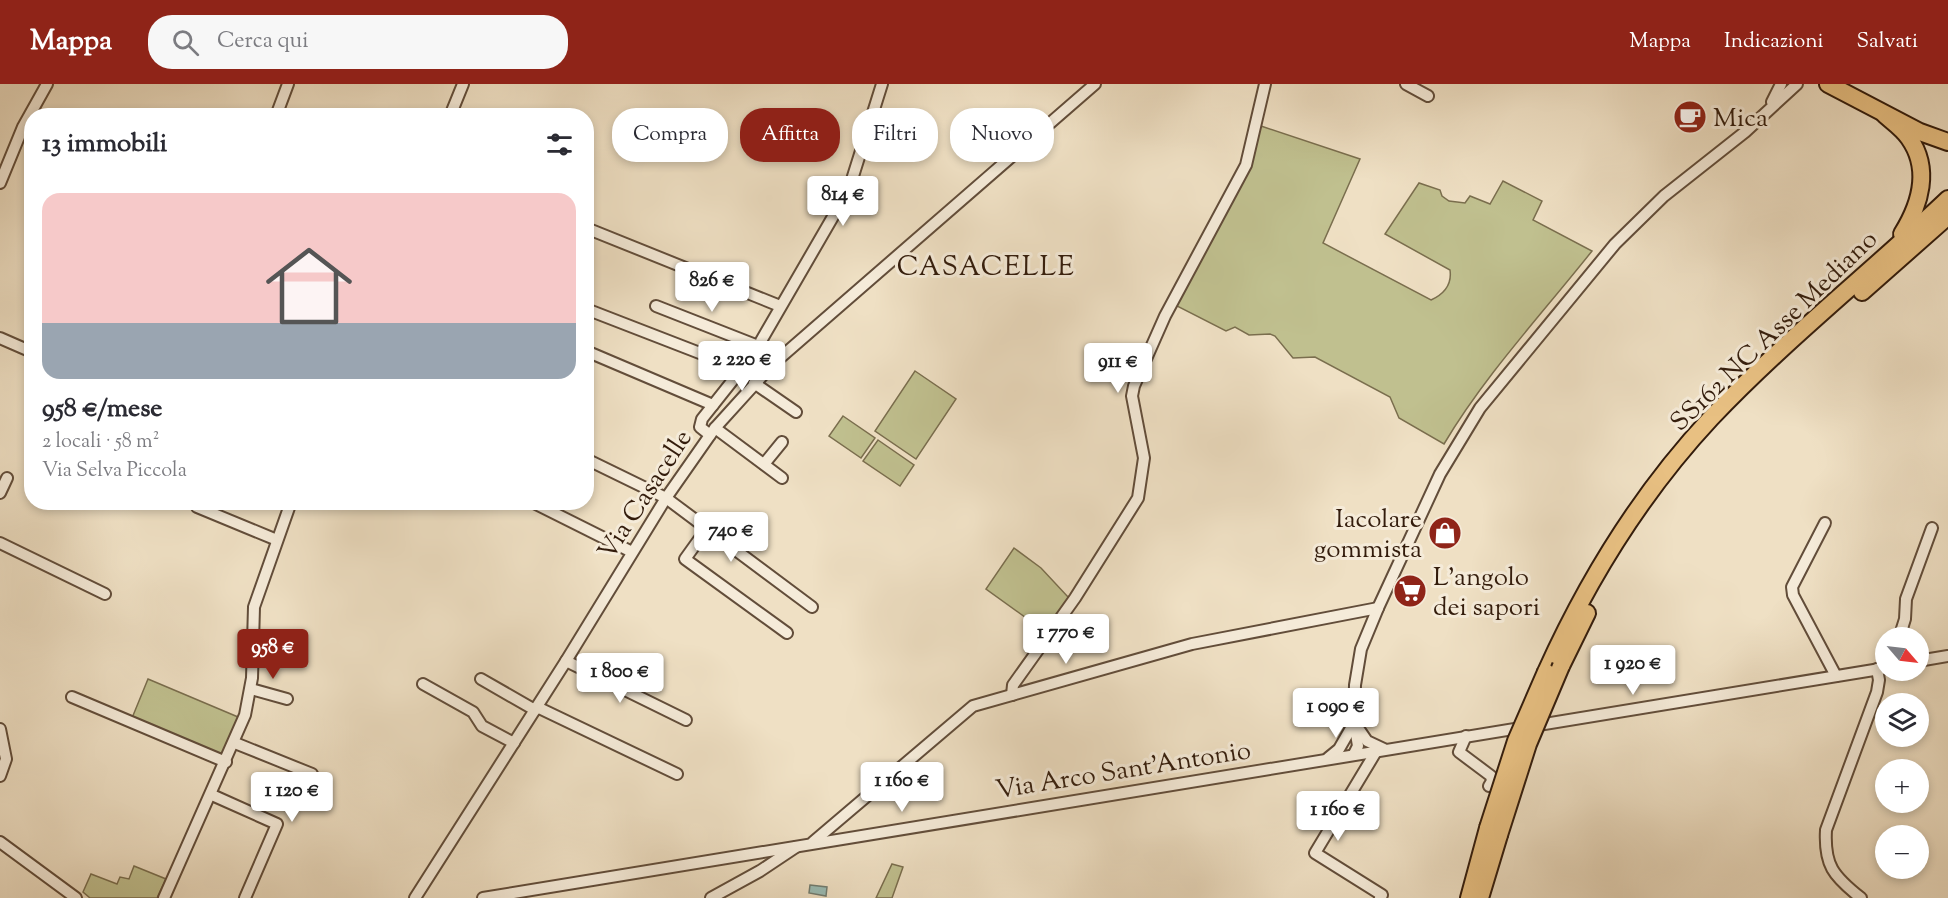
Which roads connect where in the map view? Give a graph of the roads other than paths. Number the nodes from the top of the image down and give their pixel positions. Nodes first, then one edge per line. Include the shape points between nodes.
1 (47, 84) edge
2 (288, 84) edge
3 (463, 84) edge
4 (882, 84) edge
5 (1095, 84) edge
6 (1265, 84) edge
7 (1406, 84) edge
8 (1782, 84) edge
9 (1797, 84) edge
10 (1828, 84) edge
11 (1428, 96) dead end
12 (1769, 107) junction
13 (37, 108) edge
14 (279, 108) edge
15 (453, 108) edge
16 (1885, 115) junction
17 (24, 137) edge
18 (1948, 142) edge
19 (0, 183) edge
20 (1948, 200) edge
21 (1948, 216) edge
22 (1941, 226) edge
23 (594, 231) edge
24 (1889, 252) junction
25 (656, 306) dead end
26 (780, 306) junction
27 (594, 312) edge
28 (0, 338) edge
29 (759, 346) junction
30 (24, 348) edge
31 (594, 354) edge
32 (773, 364) junction
33 (741, 369) junction
34 (754, 383) junction
35 (713, 405) junction
36 (796, 412) dead end
37 (713, 432) junction
38 (782, 442) dead end
39 (594, 463) edge
40 (764, 464) junction
41 (7, 478) dead end
42 (782, 478) dead end
43 (0, 493) edge
44 (666, 498) junction
45 (204, 510) edge
46 (288, 510) edge
47 (548, 510) edge
48 (1825, 523) dead end
49 (708, 527) junction
50 (1932, 528) dead end
51 (277, 540) junction
52 (0, 543) edge
53 (1622, 543) junction
54 (632, 552) junction
55 (105, 594) dead end
56 (812, 607) dead end
57 (1378, 608) junction
58 (1902, 627) edge
59 (787, 633) dead end
60 (1948, 656) edge
61 (1929, 659) edge
62 (566, 661) junction
63 (1875, 669) edge
64 (1836, 676) junction
65 (481, 679) dead end
66 (1880, 681) edge
67 (423, 684) dead end
68 (251, 689) junction
69 (1012, 695) junction
70 (72, 697) dead end
71 (287, 699) dead end
72 (536, 709) junction
73 (686, 720) dead end
74 (1354, 722) junction
75 (0, 729) edge
76 (1466, 736) junction
77 (514, 742) junction
78 (235, 743) junction
79 (1381, 750) junction
80 (1354, 754) junction
81 (1328, 759) junction
82 (226, 762) junction
83 (312, 774) dead end
84 (677, 774) dead end
85 (0, 777) edge
86 (1488, 786) dead end
87 (212, 795) junction
88 (1494, 832) junction
89 (0, 842) edge
90 (813, 842) junction
91 (800, 844) junction
92 (76, 898) edge
93 (165, 898) edge
94 (245, 898) edge
95 (415, 898) edge
96 (483, 898) edge
97 (711, 898) edge
98 (1380, 898) edge
99 (1468, 898) edge
100 (1480, 898) edge
101 (1860, 898) edge

1 - 13 street
2 - 14 street
3 - 15 street
4 - 26 street via 849,189
5 - 32 street, Via Casacelle
6 - 69 street via 1246,165 1165,316 1134,386 1132,396 1144,458 1138,498 1075,598 1013,685
7 - 11 street
8 - 12 street
9 - 12 street
10 - 16 highway
12 - 57 street via 1738,138 1664,196 1615,244 1480,408 1440,474
16 - 18 highway
16 - 24 highway via 1909,138 1922,179 1912,217
17 - 19 street
20 - 24 highway, SS162 NC Asse Mediano
21 - 22 highway, SS162 NC Asse Mediano
22 - 53 highway, SS162 NC Asse Mediano via 1738,406
23 - 26 street
24 - 53 highway, SS162 NC Asse Mediano via 1711,419 1666,472
25 - 29 street
26 - 29 street
27 - 33 street
28 - 30 street
29 - 32 street via 761,354
29 - 33 street
31 - 35 street
32 - 34 street, Via Casacelle
33 - 35 street
34 - 36 street
34 - 37 street, Via Casacelle
35 - 37 street via 699,425
37 - 40 street
37 - 44 street, Via Casacelle
38 - 40 street
39 - 44 street
40 - 42 street
41 - 43 street
44 - 49 street
44 - 54 street, Via Casacelle
45 - 51 street
46 - 51 street
47 - 54 street
48 - 64 street via 1792,587
49 - 56 street
49 - 59 street via 685,559
50 - 58 street via 1906,599
51 - 68 street via 254,607
52 - 55 street
53 - 88 highway, SS162 NC Asse Mediano, bridge via 1596,585 1516,741
54 - 62 street, Via Casacelle
57 - 69 street via 1192,644
57 - 74 street via 1361,649
60 - 61 street
62 - 72 street, Via Casacelle
62 - 73 street
63 - 64 street, Via Arco Sant'Antonio
64 - 76 street, Via Arco Sant'Antonio
65 - 72 street
66 - 101 street, Via Arco Sant'Antonio via 1826,830 1830,868
67 - 77 street via 473,712 482,726
68 - 71 street
68 - 78 street
69 - 90 street via 974,706 959,717
70 - 82 street
72 - 77 street, Via Casacelle
72 - 84 street
74 - 79 street via 1367,741
74 - 80 street via 1358,746
74 - 81 street via 1339,749
75 - 85 street via 6,759
76 - 79 street, Via Arco Sant'Antonio
76 - 86 street via 1459,752 1491,776
77 - 95 street, Via Casacelle
78 - 82 street
78 - 83 street
79 - 80 street, Via Arco Sant'Antonio
79 - 98 street via 1315,853 1382,895
80 - 81 street, Via Arco Sant'Antonio
81 - 90 street, Via Arco Sant'Antonio
82 - 87 street
87 - 93 street
87 - 94 street via 278,824
88 - 99 highway
88 - 100 highway
89 - 92 street
90 - 91 street, Via Arco Sant'Antonio
91 - 96 street, Via Arco Sant'Antonio
91 - 97 street

